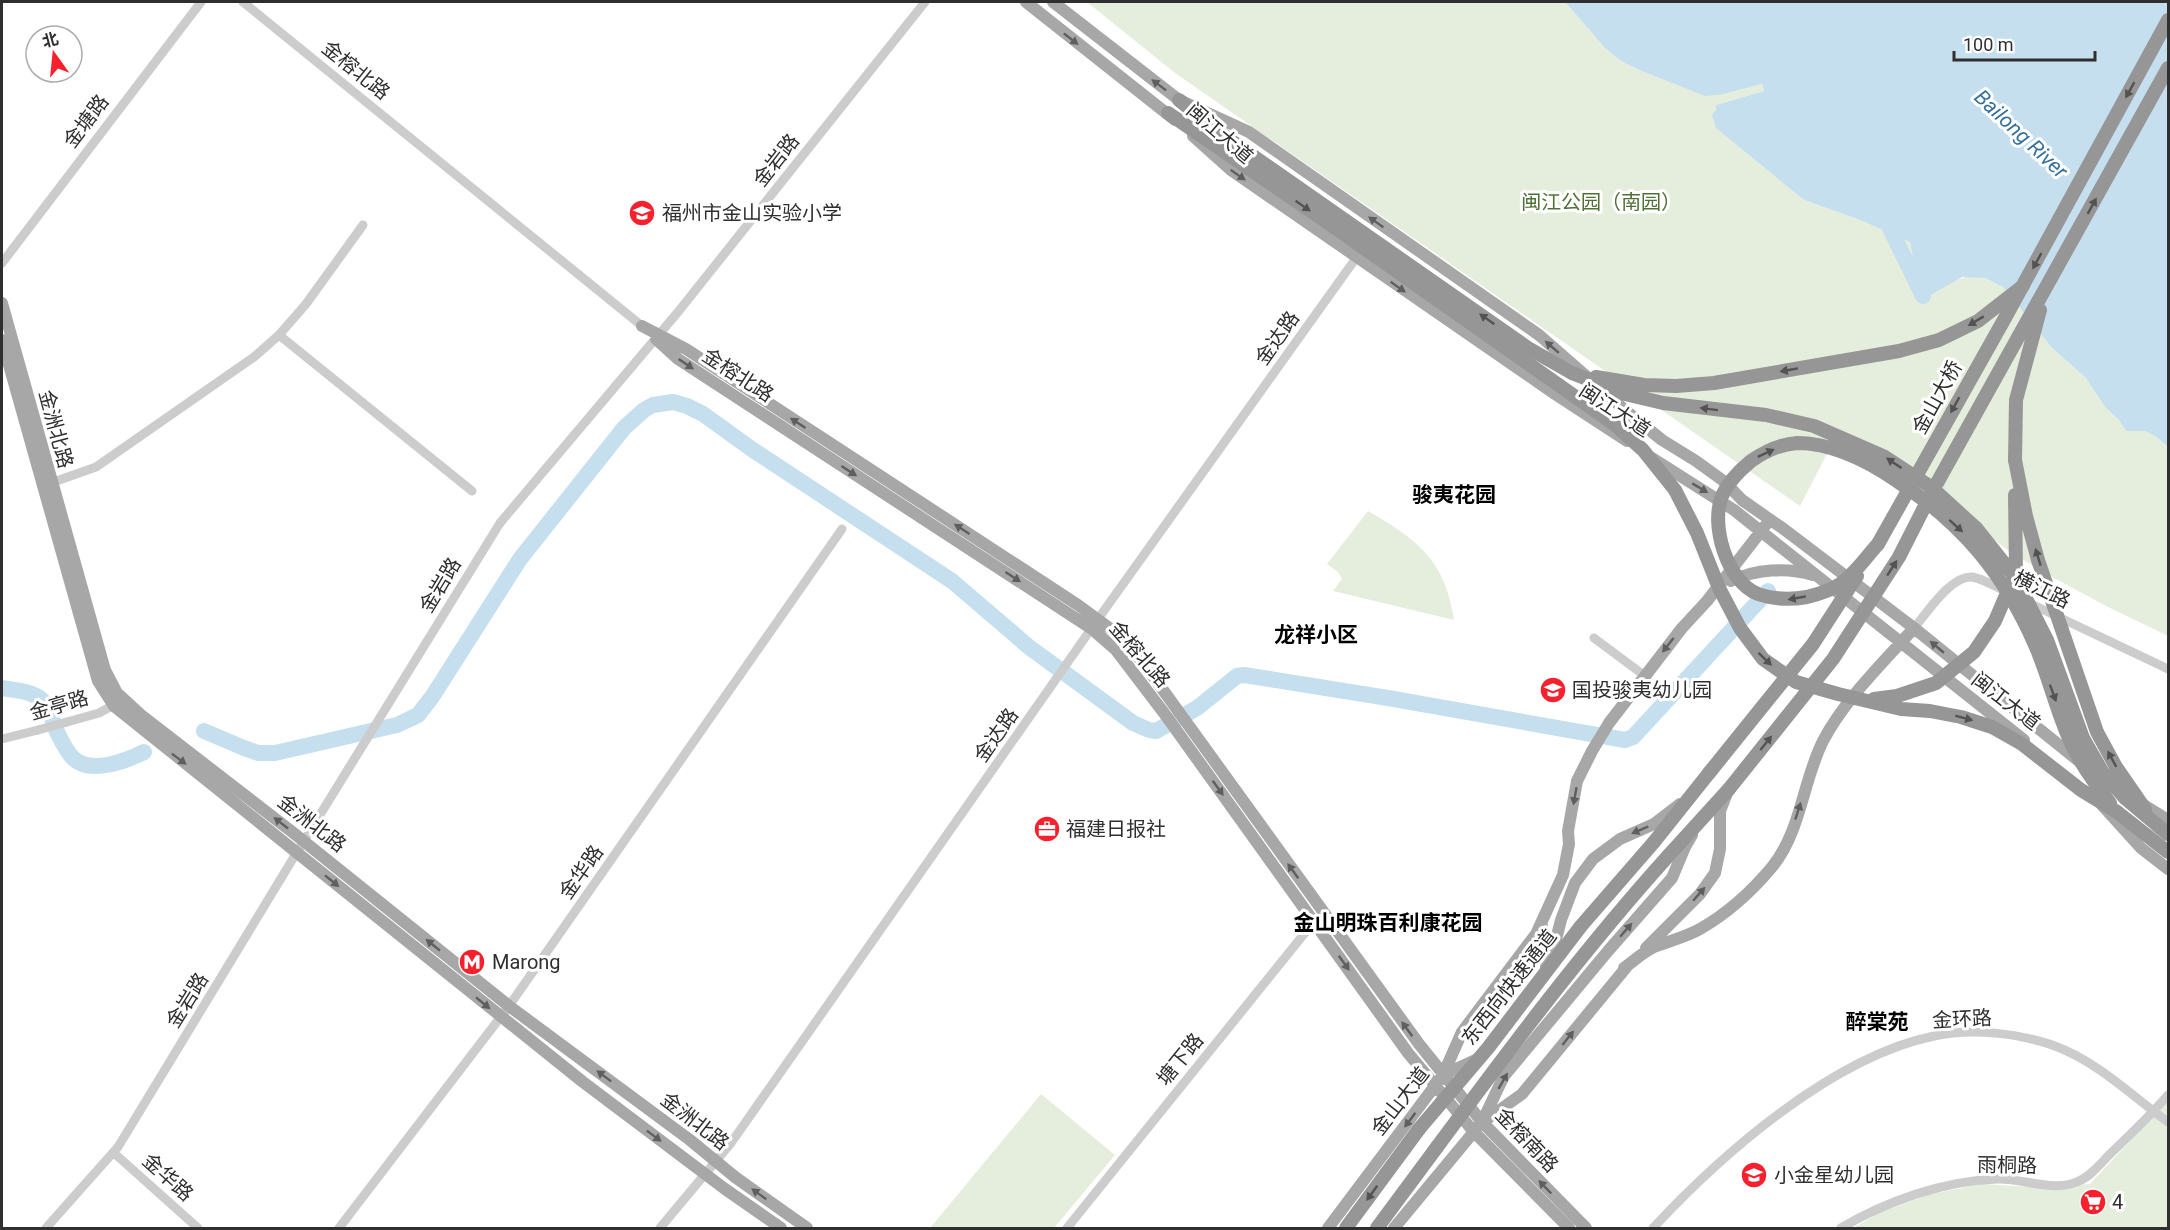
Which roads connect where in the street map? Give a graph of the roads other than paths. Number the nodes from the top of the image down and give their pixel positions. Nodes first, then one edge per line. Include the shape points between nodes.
1 (201, 2) edge
2 (243, 2) edge
3 (924, 2) edge
4 (1026, 2) edge
5 (1053, 2) edge
6 (2169, 20) edge
7 (2169, 68) edge
8 (1179, 100) junction
9 (1168, 113) junction
10 (1337, 222) junction
11 (363, 225) dead end
12 (1356, 258) junction
13 (2, 263) edge
14 (2023, 286) junction
15 (2044, 294) junction
16 (2, 303) edge
17 (642, 326) joint
18 (279, 335) junction
19 (658, 337) junction
20 (2, 339) edge
21 (1572, 373) junction
22 (2015, 460) junction
23 (47, 484) junction
24 (472, 491) dead end
25 (1771, 519) junction
26 (842, 529) dead end
27 (1761, 530) junction
28 (1878, 544) junction
29 (1819, 577) junction
30 (1707, 601) junction
31 (1095, 624) junction
32 (1914, 628) junction
33 (1594, 638) dead end
34 (1901, 642) junction
35 (2169, 669) edge
36 (1645, 676) junction
37 (1865, 700) junction
38 (118, 702) junction
39 (2, 739) edge
40 (1709, 773) joint
41 (1729, 789) junction
42 (1688, 798) junction
43 (2117, 812) junction
44 (1703, 817) junction
45 (2163, 823) edge
46 (2169, 834) edge
47 (300, 847) junction
48 (2169, 852) edge
49 (2169, 869) edge
50 (1575, 883) junction
51 (1319, 918) junction
52 (1537, 932) junction
53 (1624, 968) junction
54 (509, 1006) junction
55 (501, 1017) junction
56 (1443, 1075) junction
57 (1435, 1086) junction
58 (2169, 1095) edge
59 (2154, 1112) junction
60 (2169, 1122) edge
61 (1478, 1127) junction
62 (114, 1153) junction
63 (717, 1162) junction
64 (706, 1175) junction
65 (46, 1228) edge
66 (198, 1228) edge
67 (339, 1228) edge
68 (660, 1228) edge
69 (781, 1228) edge
70 (807, 1228) edge
71 (1067, 1228) edge
72 (1328, 1228) edge
73 (1346, 1228) edge
74 (1377, 1228) edge
75 (1394, 1228) edge
76 (1569, 1228) edge
77 (1586, 1228) edge
78 (1653, 1228) edge
79 (1841, 1228) edge

1 - 13 street, 金塘路
2 - 17 street, 金榕北路
3 - 19 street, 金岩路
4 -> 9 main road, 闽江大道
8 -> 5 main road, 闽江大道
6 -> 14 highway, 金山大桥
15 -> 7 highway
8 - 10 highway
25 -> 8 main road, 闽江大道 via 1742,500 1704,466 1662,440 1539,335 1249,132
9 -> 10 highway
9 -> 12 main road, 闽江大道 via 1231,170
21 -> 10 highway
10 -> 37 highway, bridge via 1644,450 1674,490 1740,628 1763,659 1796,682
11 - 18 street
12 -> 27 main road, 闽江大道
12 - 31 street, 金达路
14 -> 21 highway, bridge via 1978,321 1939,340 1899,351 1685,385 1644,385
14 -> 28 highway, 金山大桥, bridge
15 - 22 highway via 2016,400
41 -> 15 highway, bridge via 1833,659 1899,557
16 - 23 main road, 金洲北路
17 - 19 main road, 金榕北路
18 - 23 street via 254,357 96,467
18 - 24 street
19 - 31 main road, 金榕北路 via 686,349
19 - 47 street, 金岩路 via 500,523
20 - 23 main road, 金洲北路
45 -> 21 highway, bridge via 2126,799 2103,773 2084,738 2047,640 2015,577 1977,529 1931,488 1885,457 1814,426 1766,415 1663,403 1625,394
22 - 37 highway, bridge via 2016,572 1995,621 1974,652 1936,683 1897,696
45 -> 22 highway, bridge via 2116,767 2097,732 2038,560
23 - 38 main road, 金洲北路
25 - 27 main road
25 - 32 main road, 闽江大道
26 - 54 street, 金华路
27 - 29 main road, 闽江大道
27 - 30 main road
28 - 40 highway, 金山大桥, bridge via 1813,644
28 -> 43 highway, bridge via 1844,582 1818,594 1788,600 1756,593 1734,575 1723,551 1718,522 1722,496 1740,470 1764,452 1795,443 1827,445 1877,467 1924,498 1967,536 2004,585 2035,645 2071,742 2092,781
29 - 30 main road via 1793,571 1749,574 1730,582
29 - 34 main road, 闽江大道
30 -> 36 main road
31 - 51 main road, 金榕北路 via 1123,638 1169,709
31 - 63 street, 金达路
32 - 34 main road
32 - 35 street, 横江路 via 1954,582 1974,577
45 -> 32 main road, 闽江大道 via 2099,777
33 - 36 street
34 - 49 main road, 闽江大道 via 2088,790 2141,848
53 -> 34 main road via 1652,948 1700,929 1732,907 1774,865 1824,740
36 -> 52 main road via 1609,723 1577,781 1563,875
37 -> 43 highway, bridge via 1961,717 1992,727
38 - 39 street, 金亭路, bridge via 99,713
38 - 47 main road, 金洲北路
40 - 42 highway, 东西向快速通道
41 - 44 highway, 东西向快速通道
53 -> 41 main road via 1700,894 1715,873 1720,849 1720,811
42 -> 50 main road, 金山大道 via 1654,824 1620,838 1593,859
42 -> 73 highway, 东西向快速通道, bridge via 1419,1129
43 - 48 highway
61 -> 44 main road via 1504,1076 1672,878
44 - 74 highway, 东西向快速通道, bridge via 1596,938
45 - 46 highway
54 -> 47 main road, 金洲北路
47 -> 55 main road, 金洲北路
47 - 62 street, 金岩路
50 - 52 main road
50 - 56 main road, 金山大道 via 1551,959 1529,999 1486,1055
56 -> 51 main road, 金榕北路
51 -> 57 main road, 金榕北路 via 1408,1053
51 - 71 street, 塘下路
52 - 56 main road via 1462,1032
61 -> 53 main road via 1522,1094
54 - 55 street, 金华路
63 -> 54 main road, 金洲北路
55 -> 64 main road, 金洲北路
55 - 67 street, 金华路
56 - 57 main road, 金山大道
56 - 61 main road, 金榕南路
57 - 61 main road, 金榕南路
57 -> 72 main road, 金山大道
58 - 59 street, 雨桐路
59 - 60 street, 金环路
59 - 78 street, 金环路 via 2097,1068 2050,1045 1992,1034 1933,1036 1867,1060 1795,1104 1717,1165
59 - 79 street, 雨桐路 via 2081,1180 2058,1186 1996,1179 1950,1186 1891,1203
61 - 75 main road
61 - 76 main road, 金榕南路
77 -> 61 main road, 金榕南路
62 - 65 street, 金岩路
62 - 66 street, 金华路
63 - 64 street, 金达路
70 -> 63 main road, 金洲北路
64 - 68 street, 金达路
64 - 69 main road, 金洲北路

